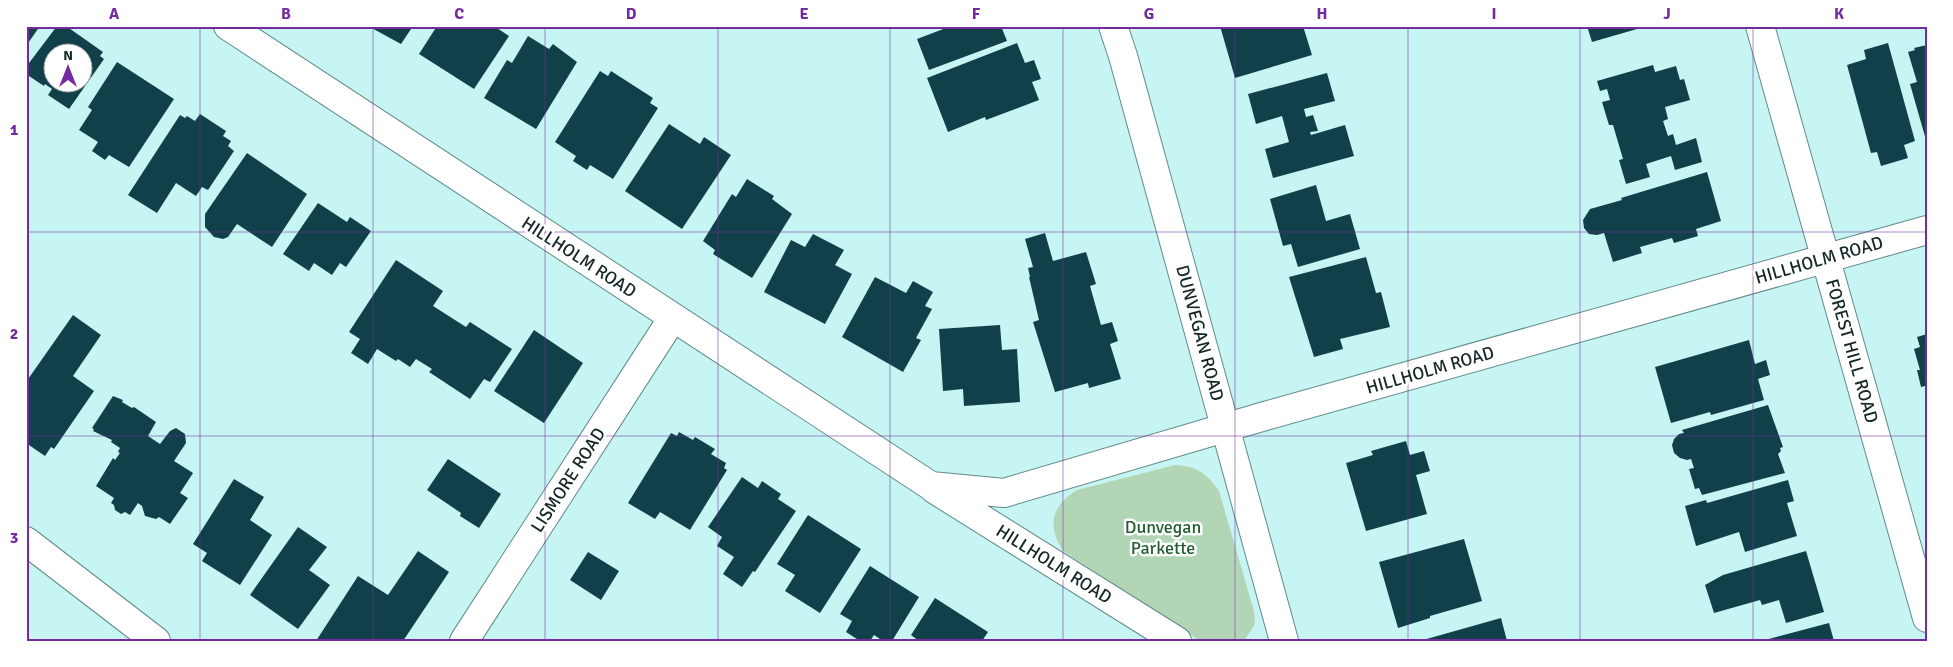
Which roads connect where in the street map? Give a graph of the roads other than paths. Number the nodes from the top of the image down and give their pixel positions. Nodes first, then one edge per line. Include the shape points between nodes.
1 (228, 26) edge
2 (1112, 26) edge
3 (1760, 26) edge
4 (1927, 230) edge
5 (1826, 258) junction
6 (672, 319) junction
7 (1226, 428) junction
8 (931, 486) junction
9 (26, 541) edge
10 (1927, 618) edge
11 (156, 641) edge
12 (464, 641) edge
13 (1177, 641) edge
14 (1284, 641) edge

1 - 6 street, HILLHOLM ROAD
2 - 7 street, DUNVEGAN ROAD
3 - 5 street, FOREST HILL ROAD
4 - 5 street, HILLHOLM ROAD
5 - 7 street, HILLHOLM ROAD
5 - 10 street, FOREST HILL ROAD
6 - 8 street, HILLHOLM ROAD
6 - 12 street, LISMORE ROAD
7 - 8 street, HILLHOLM ROAD via 1004,492
7 - 14 street, DUNVEGAN ROAD
8 - 13 street, HILLHOLM ROAD
9 - 11 street

